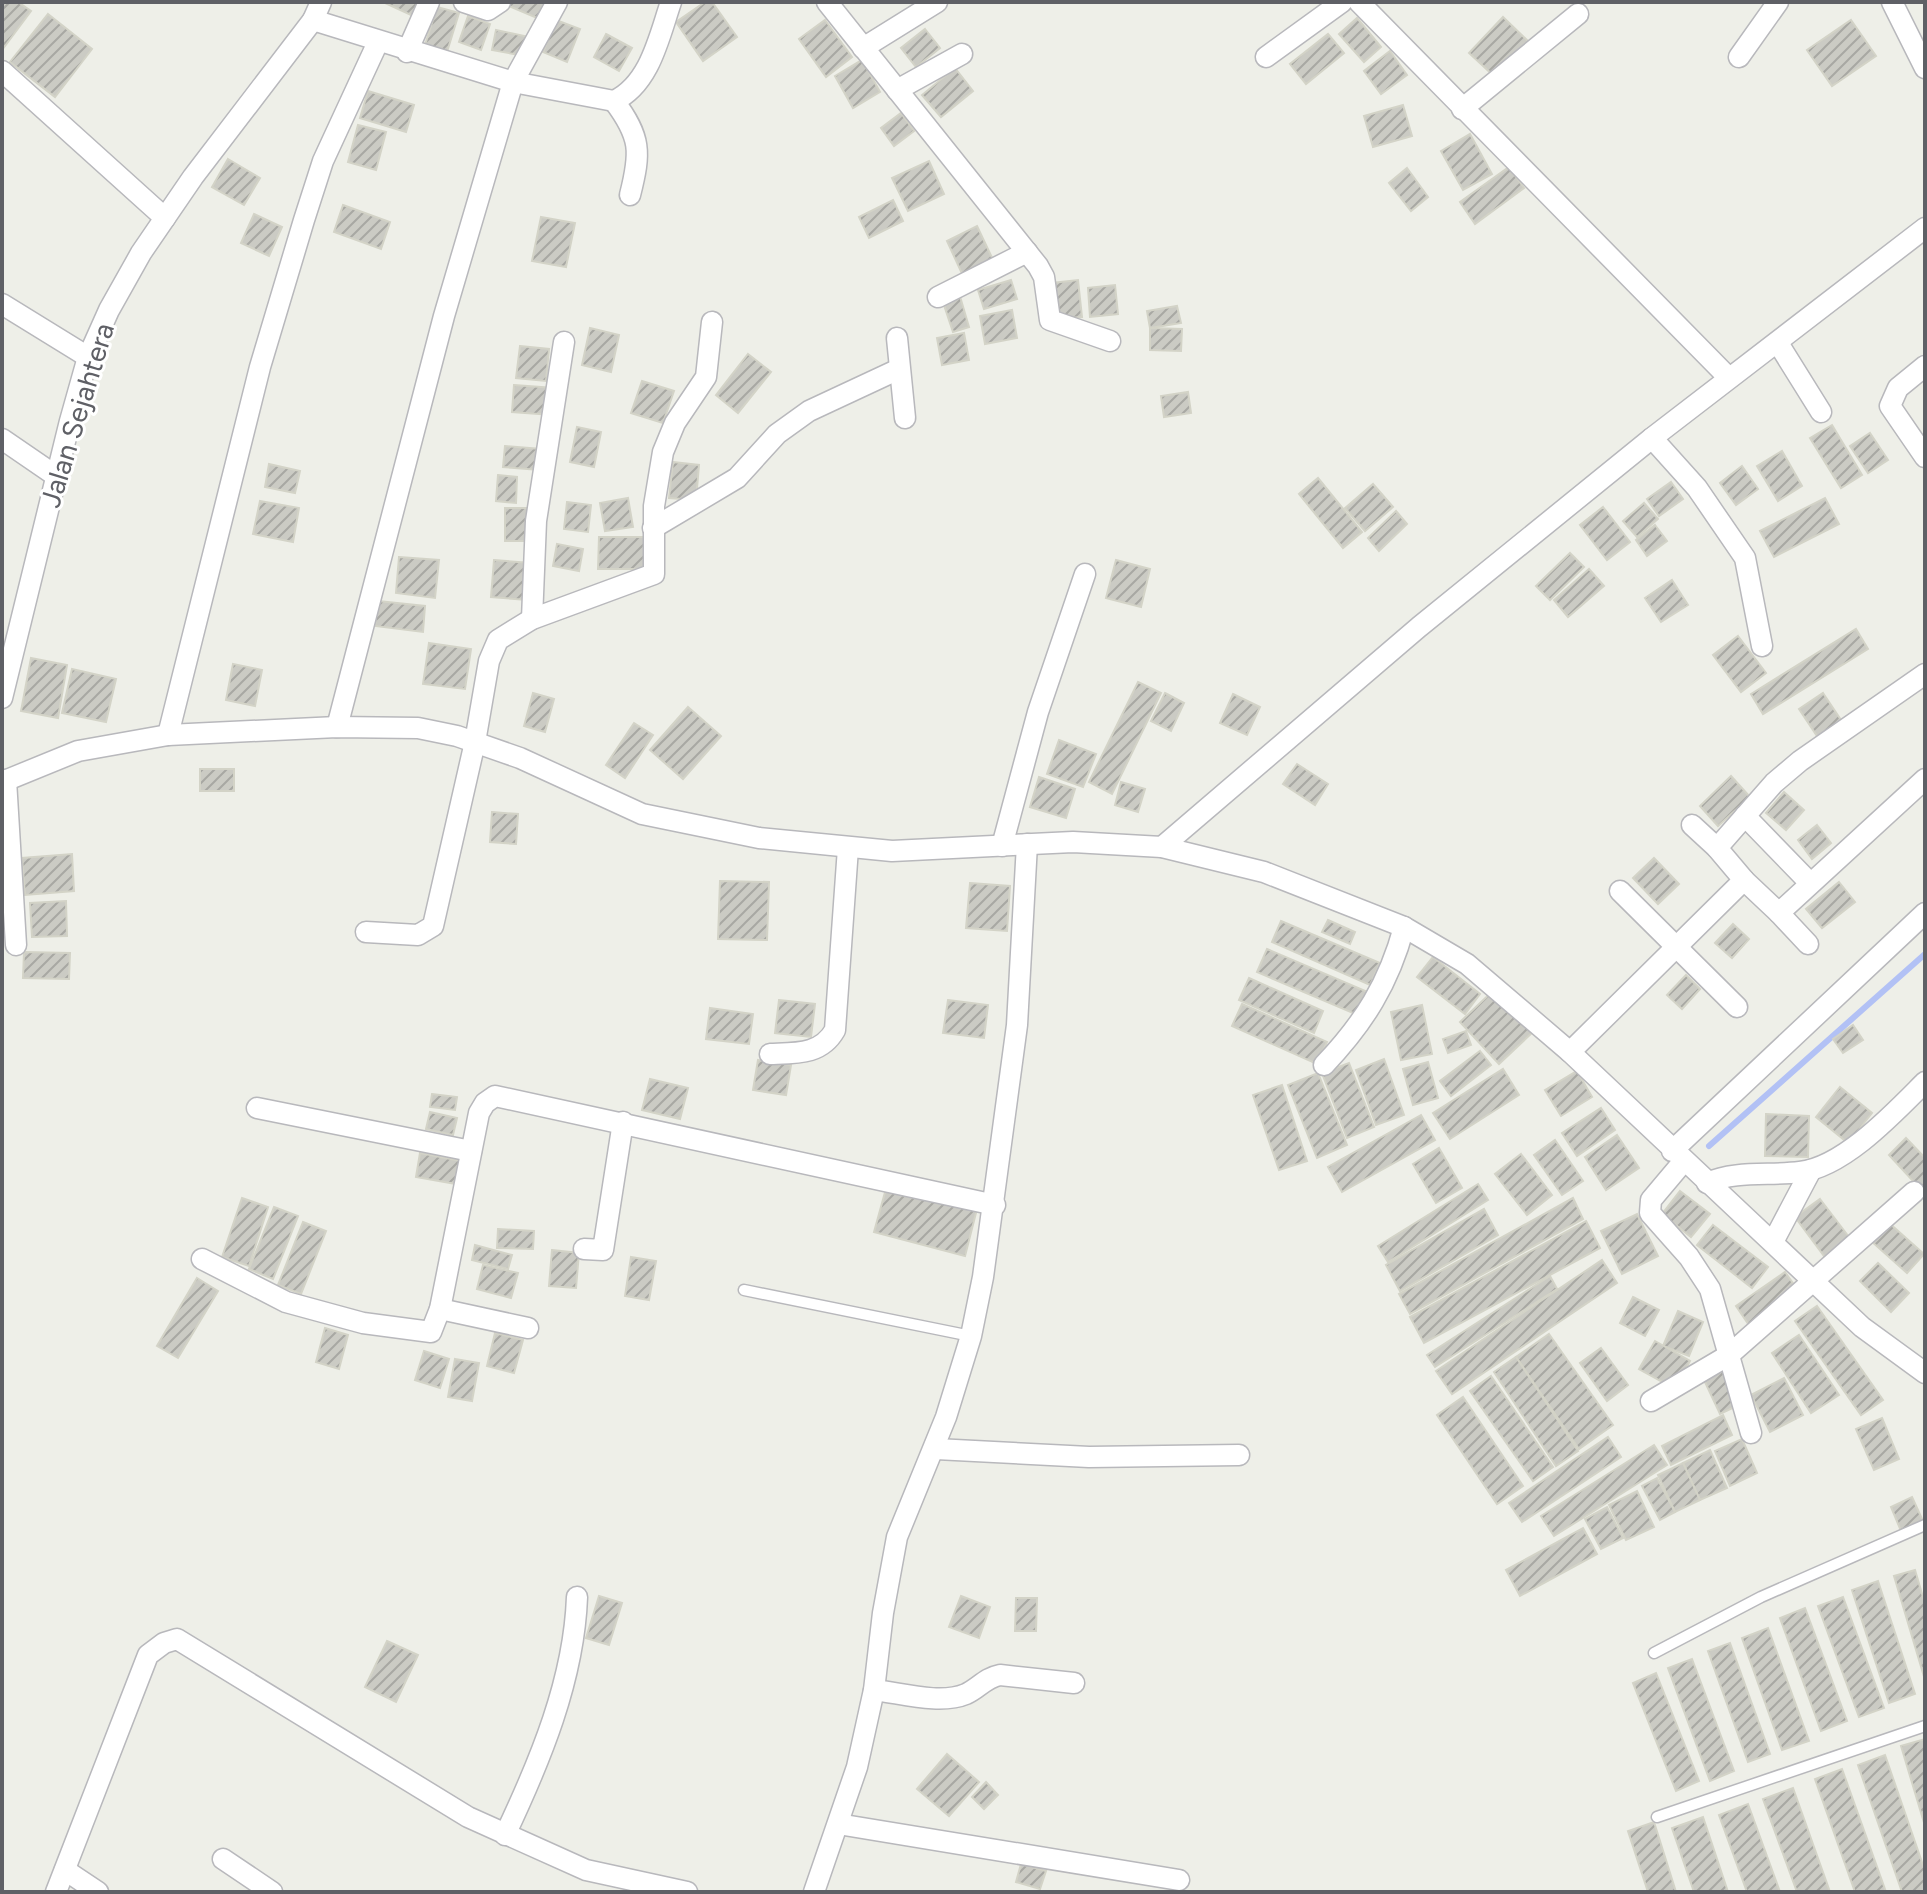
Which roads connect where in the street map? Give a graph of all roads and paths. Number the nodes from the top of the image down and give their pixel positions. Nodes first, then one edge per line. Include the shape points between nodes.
1 (429, 2) edge
2 (464, 2) edge
3 (500, 2) edge
4 (557, 2) edge
5 (671, 2) edge
6 (827, 2) edge
7 (937, 2) edge
8 (1342, 2) edge
9 (1360, 2) edge
10 (1778, 2) edge
11 (1892, 2) edge
12 (317, 11) edge
13 (1578, 14) dead end
14 (378, 42) junction
15 (863, 48) junction
16 (407, 52) junction
17 (962, 54) dead end
18 (1266, 57) dead end
19 (1739, 57) dead end
20 (1925, 68) edge
21 (2, 71) edge
22 (513, 82) junction
23 (897, 90) junction
24 (614, 101) junction
25 (1462, 109) junction
26 (630, 195) dead end
27 (165, 218) junction
28 (1925, 228) edge
29 (1027, 252) junction
30 (938, 297) dead end
31 (2, 304) edge
32 (712, 322) dead end
33 (897, 338) dead end
34 (1110, 341) dead end
35 (564, 342) dead end
36 (1778, 343) junction
37 (88, 357) junction
38 (1925, 366) edge
39 (899, 369) junction
40 (1729, 378) junction
41 (1821, 412) dead end
42 (905, 418) dead end
43 (1652, 438) junction
44 (2, 439) edge
45 (1925, 457) edge
46 (56, 476) junction
47 (653, 528) junction
48 (1085, 574) dead end
49 (532, 619) junction
50 (1762, 646) dead end
51 (1925, 674) edge
52 (2, 698) edge
53 (337, 727) junction
54 (168, 735) junction
55 (475, 742) junction
56 (1925, 779) edge
57 (4, 781) edge
58 (1745, 816) junction
59 (1692, 825) dead end
60 (1027, 844) junction
61 (1002, 846) junction
62 (1162, 847) junction
63 (848, 848) junction
64 (1717, 848) junction
65 (1744, 880) junction
66 (1810, 883) junction
67 (1620, 891) dead end
68 (1779, 913) junction
69 (1925, 913) edge
70 (1404, 927) junction
71 (366, 932) dead end
72 (1808, 944) dead end
73 (16, 945) dead end
74 (1676, 947) junction
75 (1737, 1007) dead end
76 (1570, 1052) junction
77 (770, 1054) dead end
78 (1324, 1065) dead end
79 (1925, 1082) edge
80 (257, 1108) dead end
81 (623, 1122) junction
82 (471, 1151) junction
83 (1678, 1156) junction
84 (1811, 1170) junction
85 (1707, 1183) junction
86 (1914, 1192) dead end
87 (995, 1205) junction
88 (1773, 1242) junction
89 (584, 1249) dead end
90 (202, 1259) dead end
91 (1816, 1282) junction
92 (744, 1290) dead end
93 (440, 1309) junction
94 (528, 1328) dead end
95 (971, 1336) junction
96 (1729, 1355) junction
97 (1925, 1373) edge
98 (1651, 1401) dead end
99 (1751, 1433) dead end
100 (936, 1449) junction
101 (1239, 1455) dead end
102 (1925, 1525) edge
103 (577, 1597) dead end
104 (1654, 1653) dead end
105 (1074, 1683) dead end
106 (874, 1690) junction
107 (1925, 1726) edge
108 (1657, 1817) dead end
109 (838, 1824) junction
110 (505, 1835) junction
111 (223, 1859) dead end
112 (65, 1870) junction
113 (1179, 1880) dead end
114 (56, 1892) edge
115 (98, 1892) edge
116 (272, 1892) edge
117 (687, 1892) edge
118 (814, 1892) edge

1 - 16 street
2 - 3 street via 488,10
4 - 22 street
5 - 24 street via 642,78
6 - 15 street
7 - 15 street
8 - 18 street
9 - 25 street
10 - 19 street
11 - 20 street
12 - 14 street
12 - 27 street, Jalan Sejahtera
13 - 25 street
14 - 16 street
14 - 54 street via 323,161 304,220 256,380
15 - 23 street
16 - 22 street
17 - 23 street
21 - 27 street
22 - 24 street
22 - 53 street via 444,316
23 - 29 street
24 - 26 street via 636,138
25 - 40 street
27 - 37 street, Jalan Sejahtera via 120,287
28 - 36 street
29 - 30 street
29 - 34 street via 1042,272 1050,320
31 - 37 street
32 - 47 street via 706,377 675,423 663,452
33 - 39 street
35 - 49 street via 536,521
36 - 40 street
36 - 41 street
37 - 46 street, Jalan Sejahtera
38 - 45 street via 1898,388 1890,406
39 - 42 street
39 - 47 street via 809,411 777,434 737,478
40 - 43 street
43 - 50 street via 1697,488 1745,558
43 - 62 street via 1419,627
44 - 46 street
46 - 52 street, Jalan Sejahtera
47 - 49 street via 654,574
48 - 61 street via 1038,712
49 - 55 street via 494,645
51 - 58 street via 1800,761
53 - 54 street
53 - 55 street via 418,728
54 - 57 street via 78,751
55 - 63 street via 642,814 759,838
55 - 71 street via 433,926 418,935
56 - 66 street
57 - 73 street
58 - 64 street
58 - 66 street
59 - 64 street
60 - 61 street
60 - 62 street
60 - 87 street via 1017,1025
61 - 63 street
62 - 70 street via 1264,872
63 - 77 street via 835,1030 814,1050
64 - 65 street
65 - 68 street
65 - 74 street
66 - 68 street
67 - 74 street
68 - 72 street
69 - 83 street
70 - 76 street via 1467,964
70 - 78 street via 1383,989 1357,1031
74 - 75 street
74 - 76 street
76 - 83 street
79 - 84 street via 1838,1158
80 - 82 street
81 - 82 street via 495,1096 479,1113
81 - 87 street
81 - 89 street via 603,1250
82 - 93 street
83 - 85 street
83 - 96 street via 1651,1200 1650,1213 1705,1281
84 - 85 street via 1726,1176
84 - 88 street
85 - 88 street
86 - 91 street
87 - 95 street
88 - 91 street
90 - 93 street via 286,1302 363,1323 428,1333 436,1327
91 - 96 street
91 - 97 street via 1862,1327
92 - 95 lane
93 - 94 street
95 - 100 street
96 - 98 street
96 - 99 street
100 - 101 street via 1089,1457
100 - 106 street via 897,1537
102 - 104 lane via 1761,1597
103 - 110 street via 569,1664 552,1722
105 - 106 street via 1000,1675 963,1695
106 - 109 street
107 - 108 lane
109 - 113 street
109 - 118 street
110 - 112 street via 177,1639 148,1655
110 - 117 street via 586,1870
111 - 116 street
112 - 114 street
112 - 115 street

